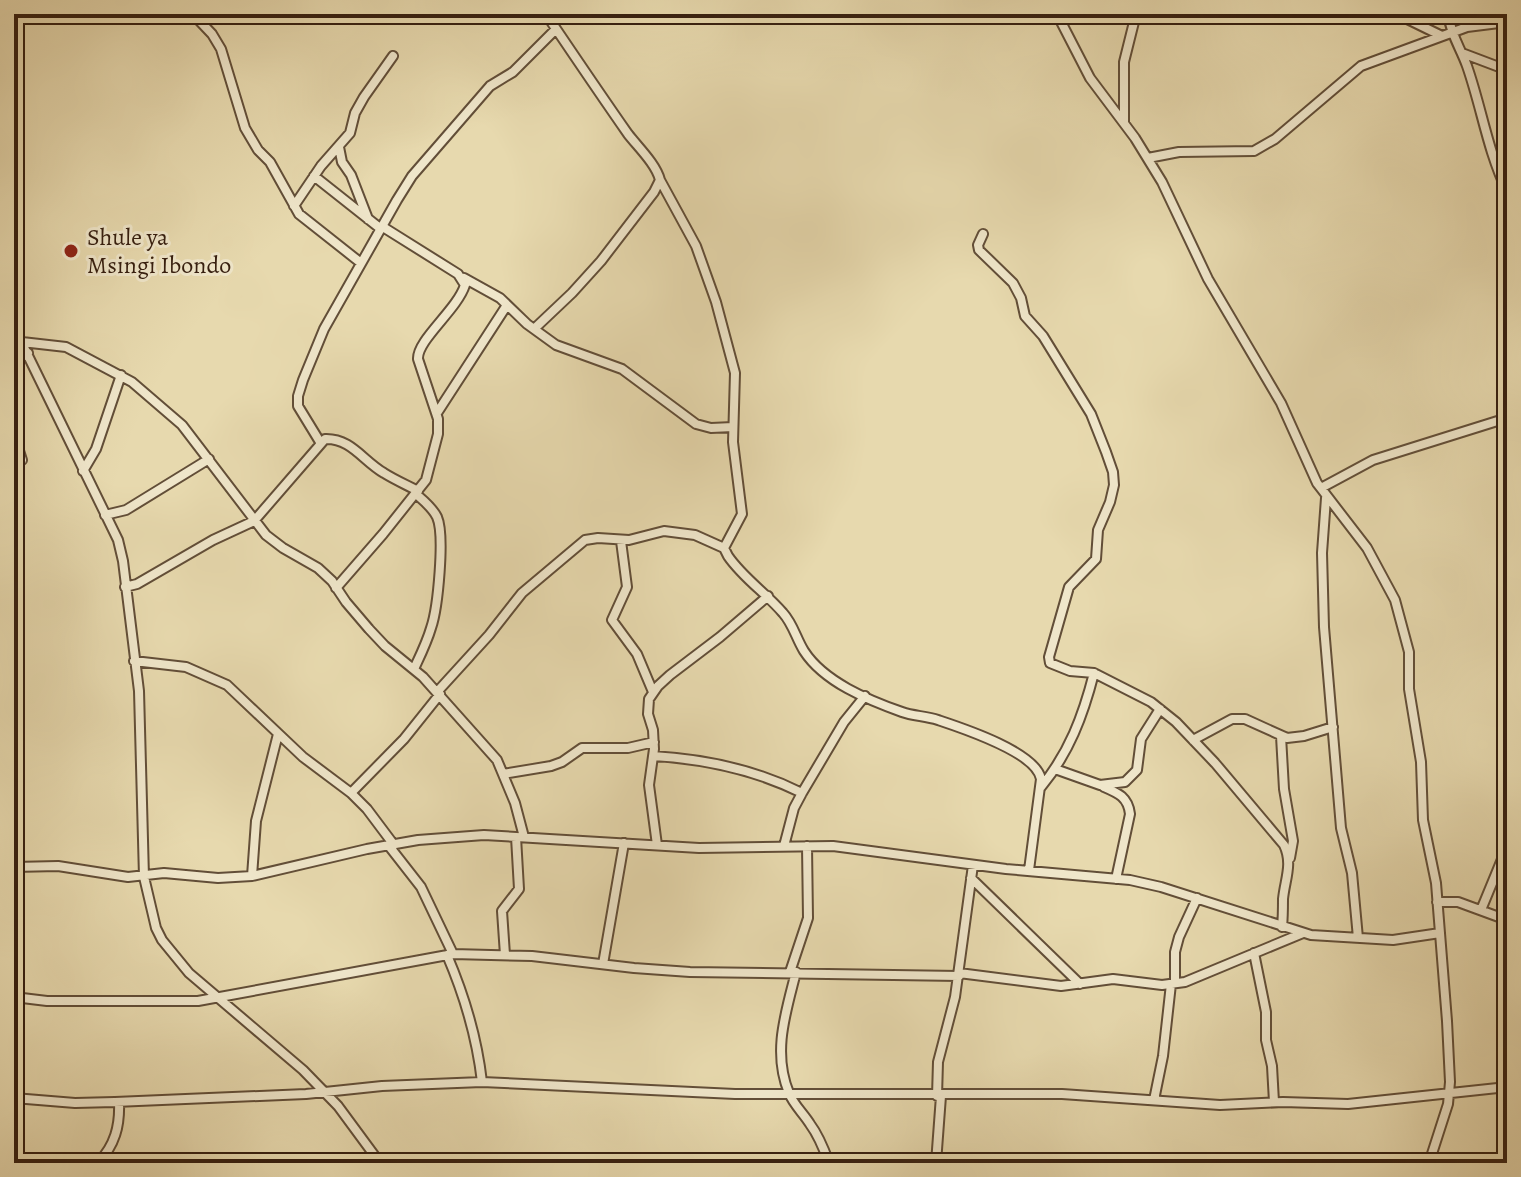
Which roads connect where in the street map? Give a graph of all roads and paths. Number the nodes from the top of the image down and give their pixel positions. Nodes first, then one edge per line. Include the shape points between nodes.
1 (193, 14) edge
2 (546, 14) edge
3 (1057, 14) edge
4 (1136, 14) edge
5 (1397, 14) edge
6 (1448, 14) edge
7 (1507, 22) edge
8 (556, 29) junction
9 (1447, 34) junction
10 (1461, 53) junction
11 (393, 56) dead end
12 (1507, 70) edge
13 (1124, 124) junction
14 (339, 146) junction
15 (1148, 158) junction
16 (314, 176) junction
17 (660, 180) junction
18 (1507, 191) edge
19 (294, 206) junction
20 (368, 219) junction
21 (382, 228) junction
22 (983, 234) dead end
23 (361, 263) junction
24 (463, 278) junction
25 (507, 305) junction
26 (14, 327) edge
27 (534, 329) junction
28 (22, 342) junction
29 (28, 353) junction
30 (14, 363) edge
31 (121, 375) junction
32 (437, 413) junction
33 (1507, 418) edge
34 (733, 427) junction
35 (14, 435) edge
36 (320, 442) junction
37 (209, 459) junction
38 (22, 460) dead end
39 (83, 471) junction
40 (1321, 488) junction
41 (417, 493) junction
42 (1327, 497) junction
43 (105, 515) junction
44 (254, 521) junction
45 (621, 541) junction
46 (724, 548) junction
47 (125, 587) junction
48 (336, 588) junction
49 (768, 596) junction
50 (134, 661) junction
51 (414, 669) junction
52 (1094, 673) junction
53 (653, 692) junction
54 (438, 693) junction
55 (865, 696) junction
56 (1160, 709) junction
57 (1333, 727) junction
58 (278, 734) junction
59 (1281, 736) junction
60 (1193, 740) junction
61 (654, 742) junction
62 (653, 756) junction
63 (1055, 769) junction
64 (503, 774) junction
65 (1100, 785) junction
66 (1038, 791) junction
67 (351, 793) junction
68 (802, 793) junction
69 (520, 837) junction
70 (624, 843) junction
71 (391, 845) junction
72 (657, 845) junction
73 (784, 846) junction
74 (807, 846) junction
75 (1507, 847) edge
76 (1289, 863) junction
77 (973, 865) junction
78 (14, 867) edge
79 (1029, 870) junction
80 (252, 876) junction
81 (144, 877) junction
82 (971, 878) junction
83 (1116, 879) junction
84 (1197, 898) junction
85 (1437, 902) junction
86 (1481, 910) junction
87 (1507, 920) edge
88 (1282, 927) junction
89 (1303, 933) junction
90 (1440, 933) junction
91 (1358, 938) junction
92 (1254, 953) junction
93 (450, 955) junction
94 (505, 955) junction
95 (603, 964) junction
96 (793, 972) junction
97 (959, 974) junction
98 (1173, 983) junction
99 (1080, 984) junction
100 (14, 997) edge
101 (221, 998) junction
102 (482, 1082) junction
103 (1507, 1087) edge
104 (324, 1091) junction
105 (1449, 1094) junction
106 (789, 1095) junction
107 (939, 1096) junction
108 (14, 1098) edge
109 (1154, 1100) junction
110 (119, 1102) junction
111 (1274, 1102) junction
112 (98, 1163) edge
113 (380, 1163) edge
114 (829, 1163) edge
115 (936, 1163) edge
116 (1429, 1163) edge

1 - 19 street via 221,49 245,128
2 - 8 street
3 - 13 street via 1090,78
4 - 13 street via 1124,62
5 - 9 street
6 - 9 street
7 - 9 street
8 - 17 street
8 - 21 street via 513,72 490,86 459,121 412,176
9 - 10 street
9 - 15 street via 1361,66 1254,151
10 - 12 street
10 - 18 street via 1487,145
11 - 14 street
13 - 15 street
14 - 16 street
14 - 20 street
15 - 40 street via 1208,279 1281,403
16 - 19 street
16 - 20 street
17 - 27 street via 601,261
17 - 34 street via 696,246 716,302 735,373
19 - 23 street
20 - 21 street
21 - 23 street
21 - 24 street
22 - 52 street via 979,250 1013,283 1025,316 1091,414 1113,472 1113,493 1098,530 1096,559 1069,587 1049,657 1059,669
23 - 36 street via 311,356 298,396 298,406
24 - 25 street
24 - 32 street via 459,300 418,351
25 - 27 street
25 - 32 street
26 - 28 street
27 - 34 street via 556,345 622,369 696,424
28 - 29 street
28 - 31 street via 66,347
29 - 30 street
29 - 39 street
31 - 37 street via 182,425
31 - 39 street
32 - 41 street via 432,460
33 - 40 street via 1373,460
34 - 46 street via 742,514
35 - 38 street
36 - 41 street via 333,439 350,445
36 - 44 street
37 - 43 street via 126,510
37 - 44 street
39 - 43 street
40 - 42 street
41 - 48 street
41 - 51 street via 433,509 441,541 434,617
42 - 57 street via 1322,583
42 - 85 street via 1388,583 1405,632 1423,820
43 - 47 street via 118,540
44 - 47 street
44 - 48 street via 283,548 318,568
45 - 46 street via 664,531 695,535
45 - 53 street via 627,587 612,620 637,654
45 - 54 street via 585,540 534,582
46 - 49 street via 734,565
47 - 50 street
48 - 51 street via 385,646
49 - 53 street
49 - 55 street via 791,622 814,663
50 - 58 street via 206,673 227,685
50 - 81 street
51 - 54 street
52 - 56 street
52 - 63 street via 1081,719
53 - 61 street via 647,707
54 - 64 street via 497,760
54 - 67 street via 404,739
55 - 66 street via 982,736 1026,758 1040,773
55 - 68 street
56 - 60 street
56 - 65 street via 1141,739 1133,777 1117,785
57 - 59 street
57 - 91 street
58 - 67 street
58 - 80 street via 256,821
59 - 60 street via 1245,719 1232,719
59 - 76 street via 1293,841
60 - 76 street via 1284,845
61 - 62 street
61 - 64 street via 582,748 551,766
62 - 68 street via 713,762
62 - 72 street via 649,785
63 - 65 street
63 - 66 street
64 - 69 street via 515,803
65 - 83 street via 1129,805
66 - 79 street
67 - 71 street
68 - 73 street
69 - 70 street
69 - 71 street via 446,837
69 - 94 street via 520,882 502,911
70 - 72 street
70 - 95 street
71 - 80 street
71 - 93 street via 421,887
72 - 73 street
73 - 74 street
74 - 77 street
74 - 96 street via 808,918
75 - 86 street
76 - 88 street
77 - 79 street
77 - 82 street
78 - 81 street via 58,866
79 - 83 street
80 - 81 street
81 - 101 street via 162,940 189,973
82 - 97 street
82 - 99 street
83 - 84 street
84 - 88 street
84 - 98 street via 1179,937
85 - 86 street
85 - 90 street
86 - 87 street
88 - 89 street
89 - 91 street
89 - 92 street
90 - 91 street via 1393,940
90 - 105 street
92 - 98 street
92 - 111 street via 1266,1007
93 - 94 street
93 - 101 street
93 - 102 street
94 - 95 street
95 - 96 street via 690,972
96 - 97 street
96 - 106 street via 780,1032
97 - 99 street
97 - 107 street via 938,1062
98 - 99 street via 1113,979
98 - 109 street
100 - 101 street
101 - 104 street
102 - 104 street
102 - 106 street
103 - 105 street
104 - 110 street
104 - 113 street
105 - 111 street via 1348,1104
105 - 116 street
106 - 107 street
106 - 114 street via 812,1125
107 - 109 street via 1062,1094
107 - 115 street
108 - 110 street
109 - 111 street
110 - 112 street via 118,1130

